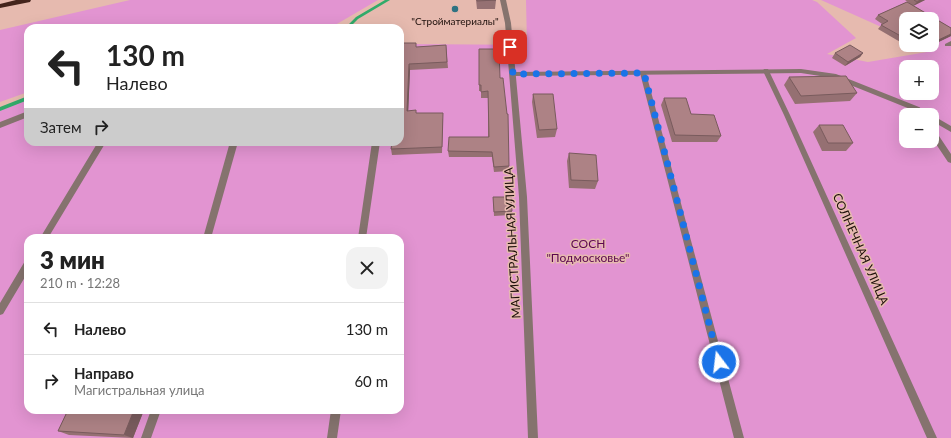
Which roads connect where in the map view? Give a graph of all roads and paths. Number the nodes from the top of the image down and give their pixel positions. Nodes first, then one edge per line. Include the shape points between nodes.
1 (27, 0) edge
2 (503, 0) edge
3 (0, 6) edge
4 (766, 71) junction
5 (644, 73) junction
6 (513, 74) junction
7 (910, 108) edge
8 (24, 116) edge
9 (939, 122) edge
10 (0, 125) edge
11 (951, 129) edge
12 (939, 142) edge
13 (100, 146) edge
14 (233, 146) edge
15 (375, 146) edge
16 (951, 160) edge
17 (46, 234) edge
18 (208, 234) edge
19 (363, 234) edge
20 (24, 271) edge
21 (0, 311) edge
22 (155, 414) edge
23 (335, 414) edge
24 (146, 438) edge
25 (332, 438) edge
26 (533, 438) edge
27 (739, 438) edge
28 (932, 438) edge

1 - 3 highway
2 - 6 street, МАГИСТРАЛЬНАЯ УЛИЦА
4 - 5 street
4 - 7 street via 802,71 834,76
4 - 28 street, СОЛНЕЧНАЯ УЛИЦА
5 - 6 street
5 - 27 street
6 - 26 street, МАГИСТРАЛЬНАЯ УЛИЦА via 523,196
8 - 10 street
9 - 11 street
12 - 16 street
13 - 17 street
14 - 18 street
15 - 19 street
20 - 21 street
22 - 24 street
23 - 25 street

